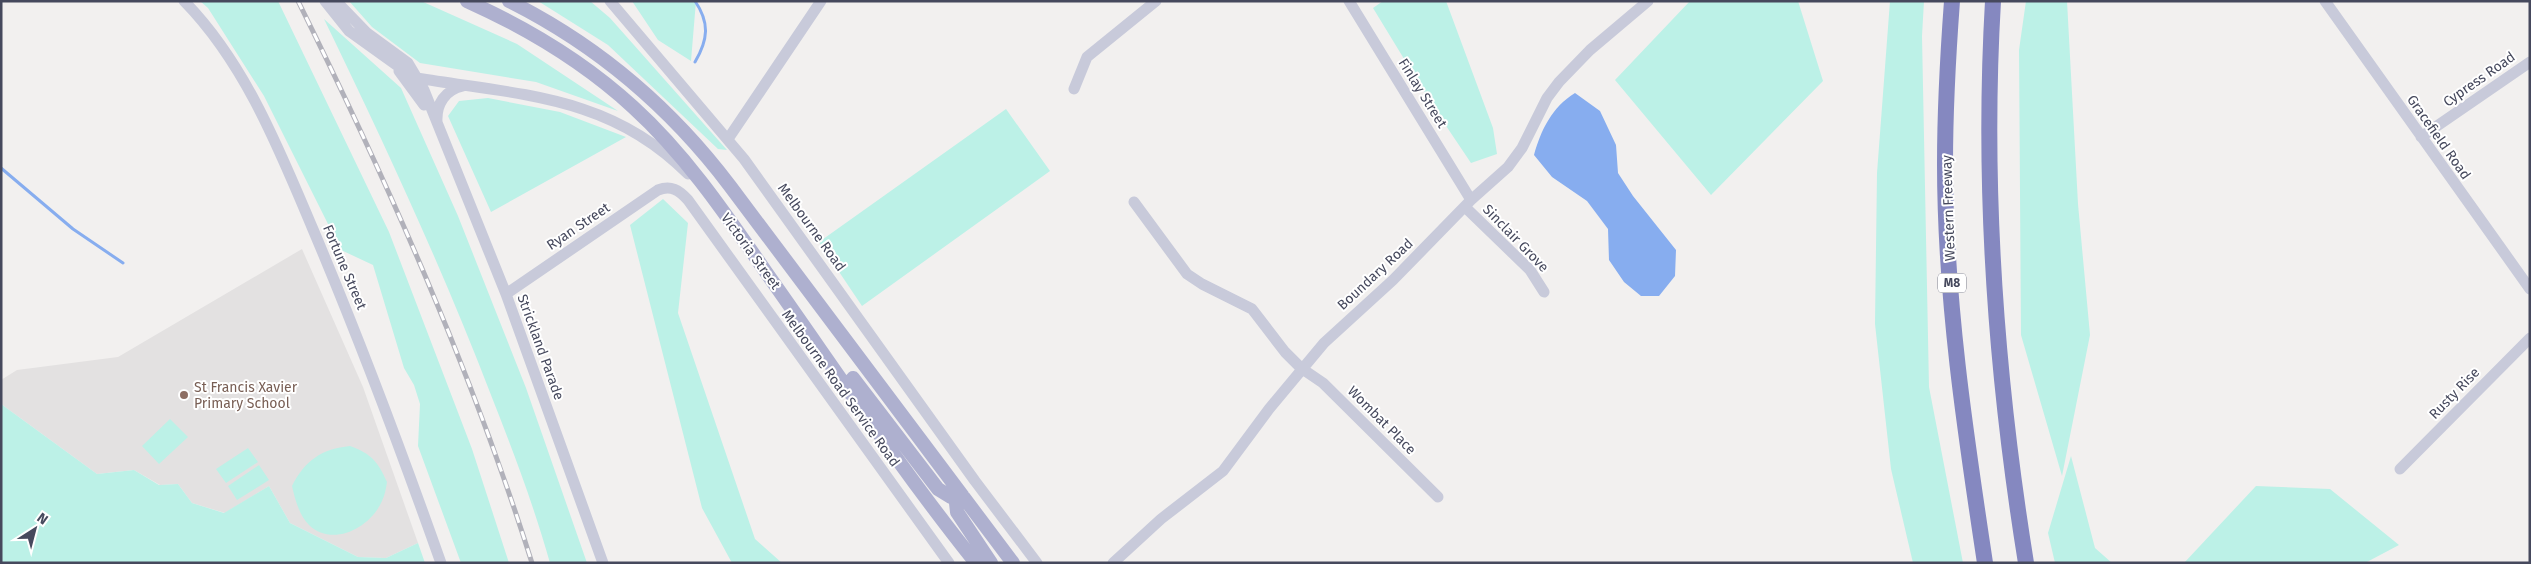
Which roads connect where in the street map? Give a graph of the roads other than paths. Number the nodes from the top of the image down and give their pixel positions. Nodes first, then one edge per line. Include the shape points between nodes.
1 (184, 1) edge
2 (325, 1) edge
3 (336, 1) edge
4 (468, 1) edge
5 (509, 1) edge
6 (610, 1) edge
7 (821, 1) edge
8 (1156, 1) edge
9 (1349, 1) edge
10 (1648, 1) edge
11 (1952, 1) edge
12 (1993, 1) edge
13 (2325, 1) edge
14 (389, 62) junction
15 (2530, 62) edge
16 (418, 78) junction
17 (472, 86) junction
18 (1074, 89) dead end
19 (439, 131) junction
20 (2421, 137) junction
21 (728, 139) junction
22 (444, 143) junction
23 (670, 188) joint
24 (710, 196) junction
25 (1134, 202) dead end
26 (1468, 203) junction
27 (744, 240) junction
28 (2530, 289) edge
29 (1544, 292) dead end
30 (506, 294) junction
31 (2530, 338) edge
32 (1301, 368) junction
33 (2400, 469) dead end
34 (974, 481) junction
35 (962, 495) junction
36 (1438, 497) dead end
37 (441, 563) edge
38 (603, 563) edge
39 (949, 563) edge
40 (976, 563) edge
41 (991, 563) edge
42 (1013, 563) edge
43 (1037, 563) edge
44 (1113, 563) edge
45 (1986, 563) edge
46 (2026, 563) edge

1 - 37 street, Fortune Street via 230,60 284,163 355,330
2 - 14 street, Strickland Parade via 349,31
3 - 16 street, Strickland Parade via 367,33 403,59
4 - 24 main road, Victoria Street via 544,41 617,93 665,138
5 - 35 main road, Victoria Street via 584,44 642,90 682,129 726,180
6 - 21 street, Melbourne Road
7 - 21 street
8 - 18 street via 1087,57
9 - 26 street, Finlay Street
10 - 26 street, Boundary Road via 1590,50 1559,82 1512,162
11 - 45 highway, Western Freeway / M8 via 1945,164 1950,258 1964,420
12 - 46 highway via 1989,143 1991,254 2010,464
13 - 20 street, Gracefield Road
14 - 16 street, Strickland Parade
14 - 22 street, Strickland Parade via 418,95
15 - 20 street, Cypress Road
16 - 17 street
16 - 19 street, Strickland Parade
17 - 19 street via 455,88 443,97 437,115
17 - 24 street via 558,100 615,121 664,152
19 - 22 street, Strickland Parade
20 - 28 street, Gracefield Road
21 - 34 street, Melbourne Road
22 - 30 street, Strickland Parade
23 - 30 street, Ryan Street via 658,190
23 - 39 street, Melbourne Road Service Road via 677,189 688,200
24 - 27 main road, Victoria Street
25 - 32 street, Wombat Place via 1187,274 1252,309
26 - 29 street, Sinclair Grove via 1530,270
26 - 32 street, Boundary Road via 1394,280 1332,335
27 - 35 main road via 933,484 949,497
27 - 40 main road, Victoria Street
30 - 38 street, Strickland Parade
31 - 33 street, Rusty Rise
32 - 36 street, Wombat Place via 1323,383
32 - 44 street, Boundary Road via 1223,471 1162,518
34 - 35 street
34 - 43 street, Melbourne Road
35 - 41 main road via 956,503 957,512
35 - 42 main road, Victoria Street

